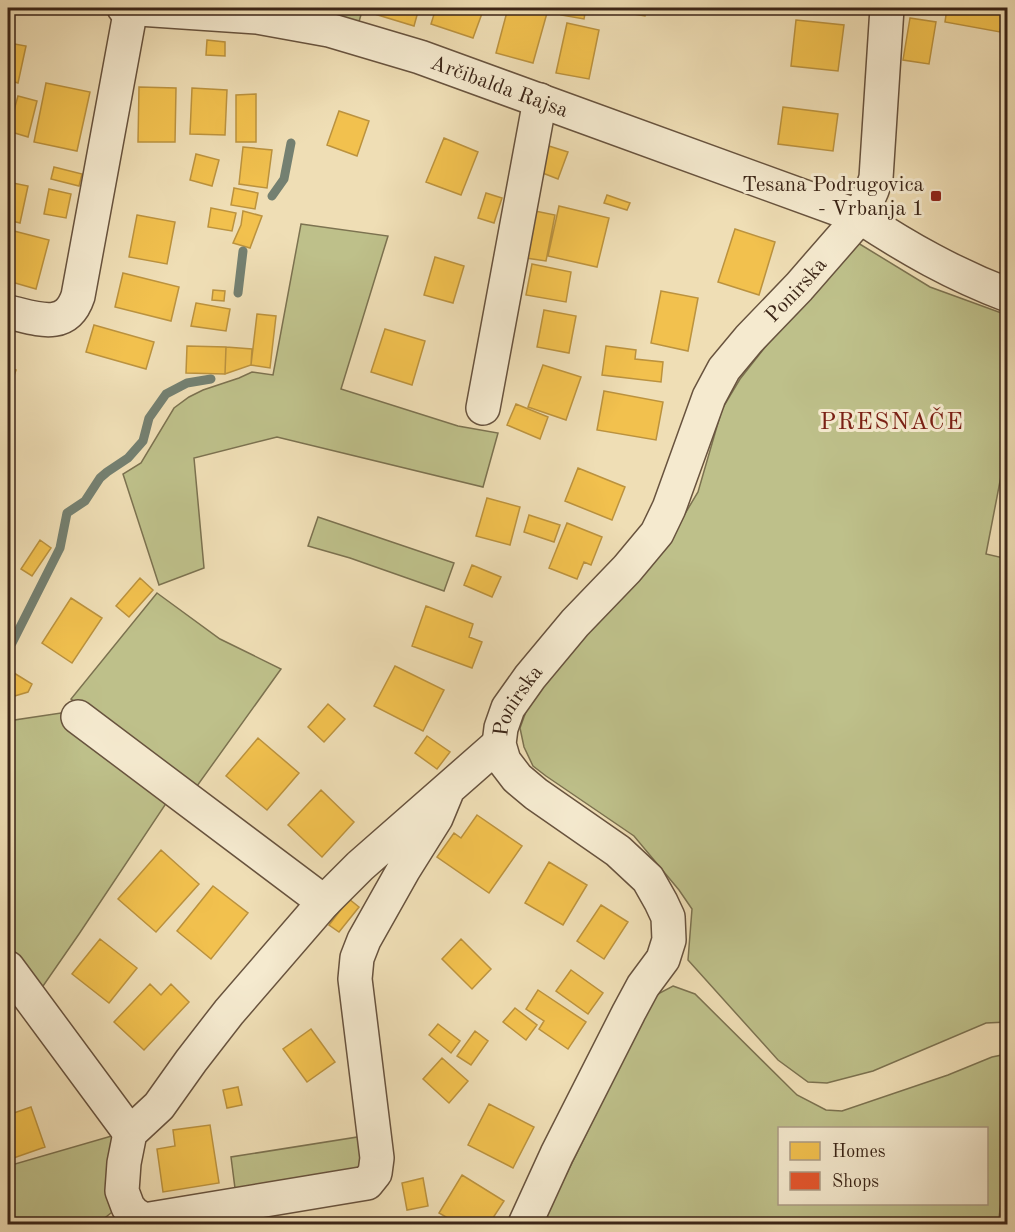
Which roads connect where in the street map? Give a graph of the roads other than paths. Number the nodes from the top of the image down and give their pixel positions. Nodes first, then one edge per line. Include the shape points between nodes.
1 (124, 8) edge
2 (131, 8) edge
3 (887, 8) edge
4 (540, 100) junction
5 (860, 217) junction
6 (1008, 295) edge
7 (8, 312) edge
8 (483, 408) dead end
9 (78, 717) dead end
10 (499, 744) junction
11 (448, 789) junction
12 (324, 902) junction
13 (8, 968) edge
14 (130, 1133) junction
15 (525, 1224) edge

1 - 2 street, Arčibalda Rajsa
2 - 4 street, Arčibalda Rajsa via 257,18 329,30 420,57
2 - 7 street via 75,307 66,316 47,321
3 - 5 street, Ponirska via 876,178
4 - 5 street, Arčibalda Rajsa
4 - 8 street
5 - 6 street, Arčibalda Rajsa via 936,264
5 - 10 street, Ponirska via 724,369 709,397 657,533 530,677 508,708
9 - 12 street
10 - 11 street
10 - 15 street, Ponirska via 504,761 517,778 618,851 648,879 668,917 669,940 663,959 629,1011
11 - 12 street
11 - 14 street via 436,818 357,958 355,979 377,1158 375,1173 367,1183 144,1220 128,1207 122,1191
12 - 14 street via 208,1037 159,1106
13 - 14 street

